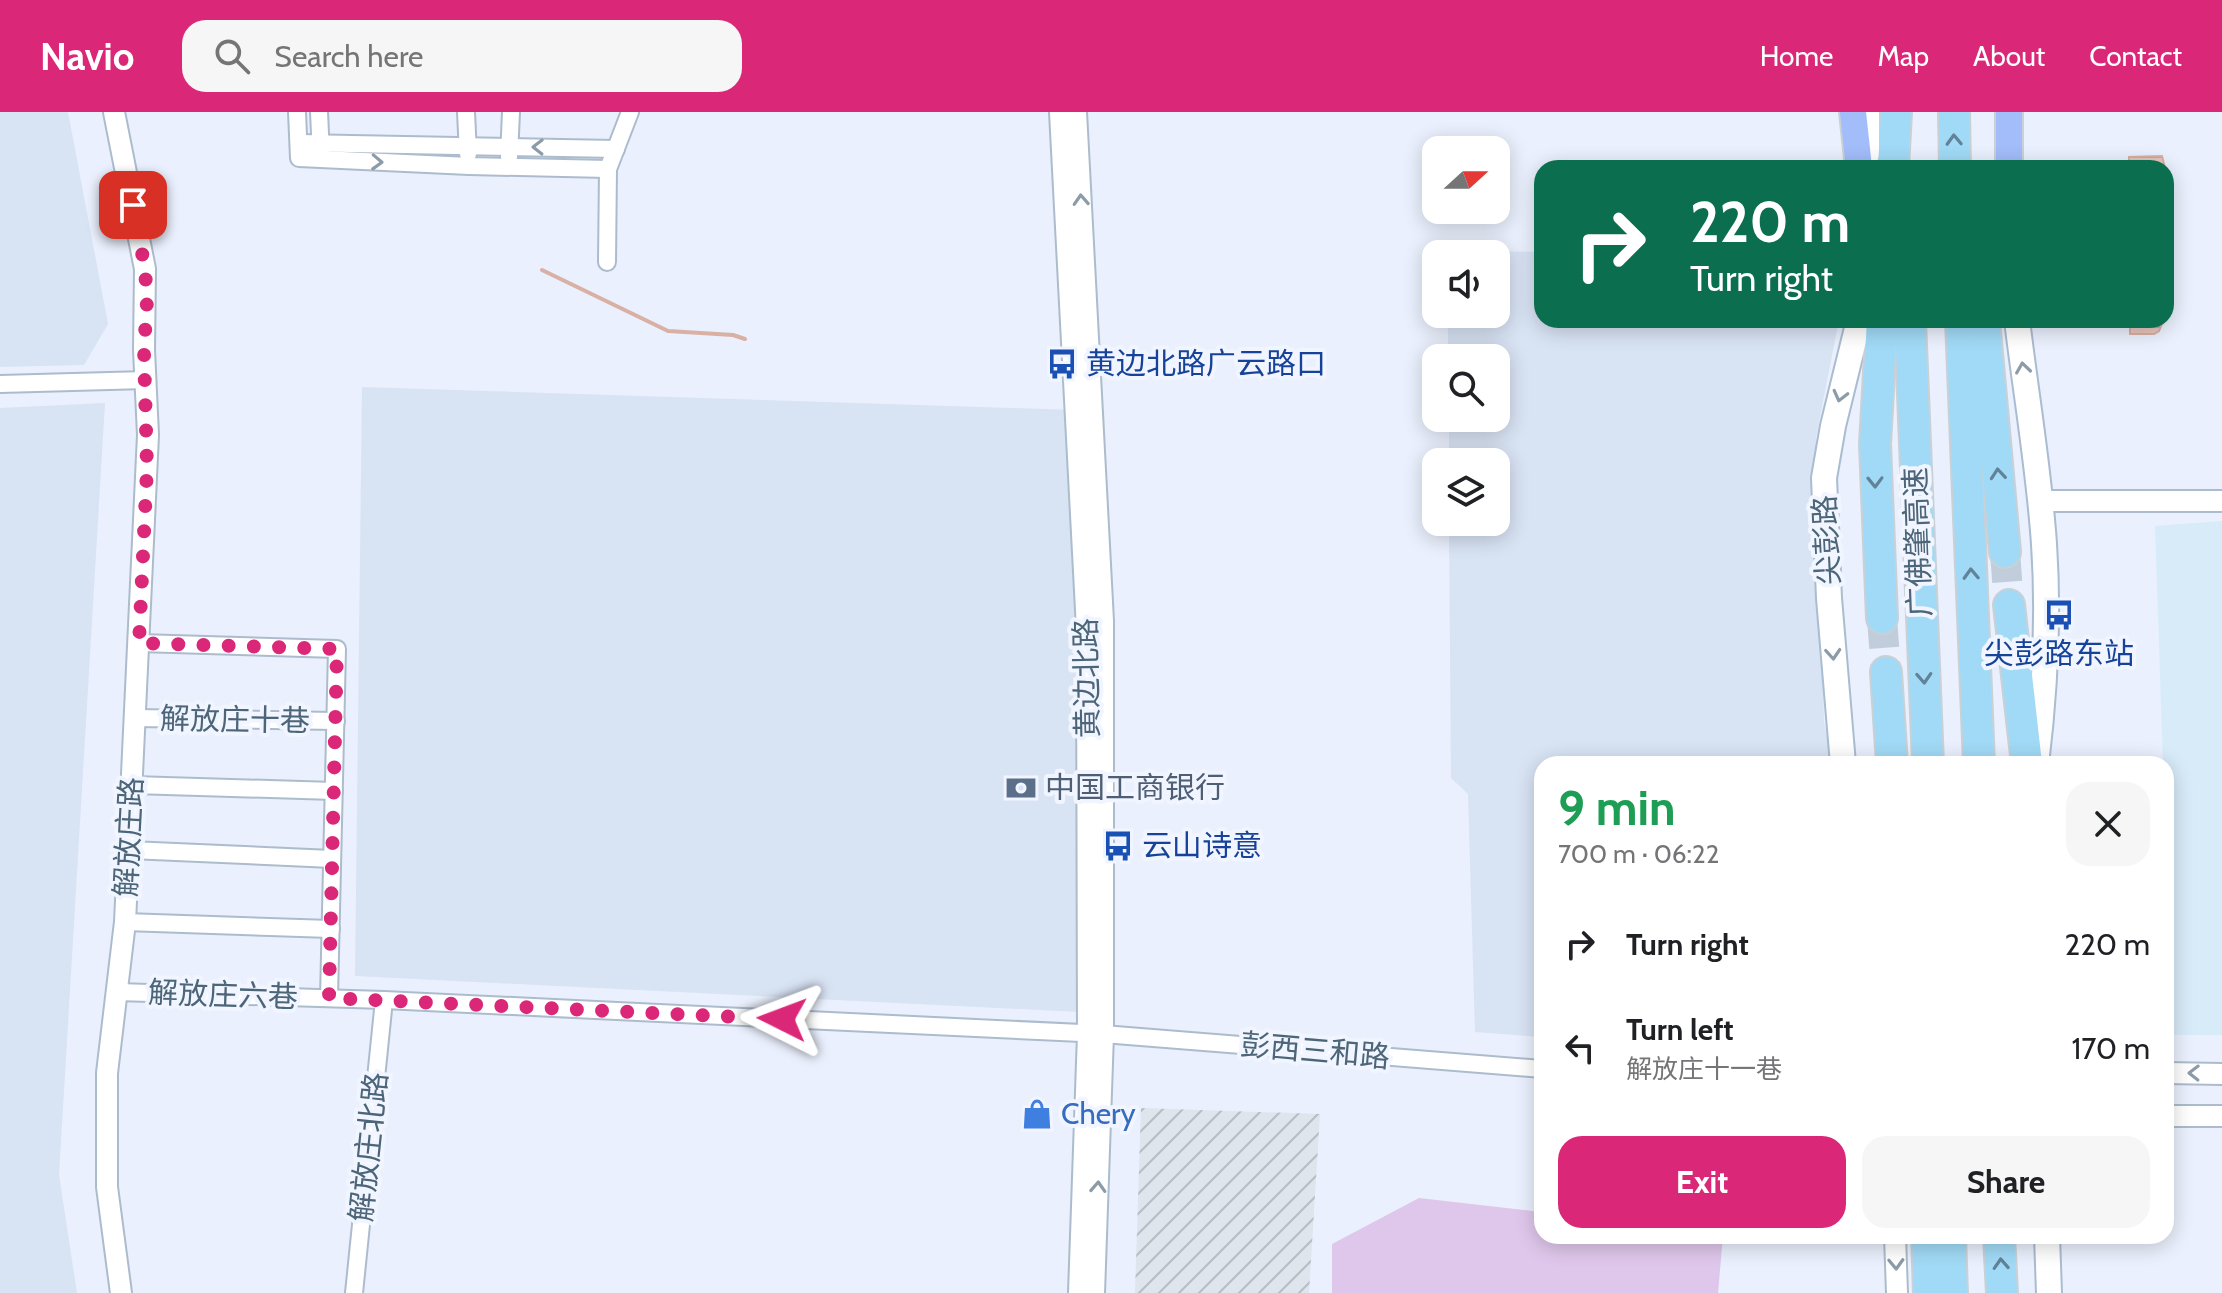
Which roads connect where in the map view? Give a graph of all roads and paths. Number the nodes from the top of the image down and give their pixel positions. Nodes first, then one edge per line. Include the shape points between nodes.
1 (114, 112) edge
2 (297, 112) edge
3 (319, 112) edge
4 (466, 112) edge
5 (511, 112) edge
6 (630, 112) edge
7 (1060, 112) edge
8 (1076, 112) edge
9 (1853, 112) edge
10 (1867, 112) edge
11 (1896, 112) edge
12 (1906, 112) edge
13 (1954, 112) edge
14 (1996, 112) edge
15 (2009, 112) edge
16 (468, 146) junction
17 (616, 149) junction
18 (321, 152) junction
19 (1858, 160) edge
20 (1867, 160) edge
21 (1893, 160) edge
22 (1907, 160) edge
23 (1955, 160) edge
24 (2005, 160) edge
25 (2006, 160) edge
26 (469, 166) junction
27 (509, 167) junction
28 (608, 169) junction
29 (607, 262) dead end
30 (1857, 328) edge
31 (1882, 328) edge
32 (1910, 328) edge
33 (1961, 328) edge
34 (1985, 328) edge
35 (2018, 328) edge
36 (146, 380) junction
37 (0, 384) edge
38 (2040, 501) junction
39 (2222, 501) edge
40 (2005, 552) tunnel mouth
41 (2009, 605) tunnel mouth
42 (1882, 618) tunnel mouth
43 (139, 643) junction
44 (1886, 672) tunnel mouth
45 (135, 718) junction
46 (336, 721) junction
47 (1842, 756) edge
48 (1891, 756) edge
49 (1928, 756) edge
50 (1979, 756) edge
51 (2026, 756) edge
52 (2037, 756) edge
53 (133, 785) junction
54 (334, 791) junction
55 (130, 850) junction
56 (332, 859) junction
57 (125, 922) junction
58 (331, 929) junction
59 (117, 992) junction
60 (329, 998) junction
61 (384, 1000) junction
62 (1096, 1034) junction
63 (1534, 1068) edge
64 (2174, 1073) edge
65 (2222, 1074) edge
66 (2174, 1116) edge
67 (2222, 1116) edge
68 (1911, 1244) edge
69 (1912, 1244) edge
70 (1914, 1244) edge
71 (1950, 1244) edge
72 (1999, 1244) edge
73 (2045, 1244) edge
74 (2047, 1244) edge
75 (2049, 1244) edge
76 (121, 1293) edge
77 (354, 1293) edge
78 (1079, 1293) edge
79 (1094, 1293) edge
80 (1897, 1293) edge
81 (1916, 1293) edge
82 (1929, 1293) edge
83 (1952, 1293) edge
84 (2002, 1293) edge
85 (2036, 1293) edge
86 (2049, 1293) edge
87 (2061, 1293) edge

1 - 36 street, 解放庄路 via 145,269
2 - 18 street via 299,158
3 - 18 street
4 - 16 street
5 - 27 street
6 - 17 street
7 - 62 street, 黄边北路 via 1087,614
62 -> 8 street, 黄边北路 via 1103,621
9 - 19 main road
10 - 20 main road
11 - 21 highway
12 - 22 highway
23 -> 13 highway
14 - 24 main road
15 - 25 main road
17 -> 16 street
16 - 18 street
16 - 26 street
17 - 28 street
18 -> 26 street
26 - 27 street
27 - 28 street
28 - 29 street
30 -> 47 main road, 尖彭路 via 1824,478
31 -> 42 highway via 1875,444
32 -> 49 highway, 广佛肇高速
50 -> 33 highway, 广佛肇高速
40 -> 34 highway
38 -> 35 main road
36 - 37 street
36 - 43 street, 解放庄路
38 - 39 street
38 - 52 main road via 2046,622
41 - 51 highway
43 - 45 street, 解放庄路
43 - 46 street via 337,649
44 - 48 highway
45 - 46 street, 解放庄十巷
45 - 53 street, 解放庄路
46 - 54 street
53 - 54 street
53 - 55 street, 解放庄路
54 - 56 street
55 - 56 street
55 - 57 street, 解放庄路
56 - 58 street
57 - 58 street
57 - 59 street, 解放庄路
58 - 60 street
59 - 60 street, 解放庄六巷
59 - 76 street, 解放庄路 via 107,1073 106,1151
60 - 61 street, 解放庄六巷
61 - 62 street, 彭西三和路
61 - 77 street, 解放庄北路
62 - 63 street, 彭西三和路
62 - 78 street, 黄边北路
79 -> 62 street, 黄边北路
65 -> 64 street
66 - 67 street
68 -> 80 street
69 - 81 main road
70 - 82 highway
71 - 83 highway
84 -> 72 highway
73 - 85 street
74 - 86 main road
75 - 87 street

